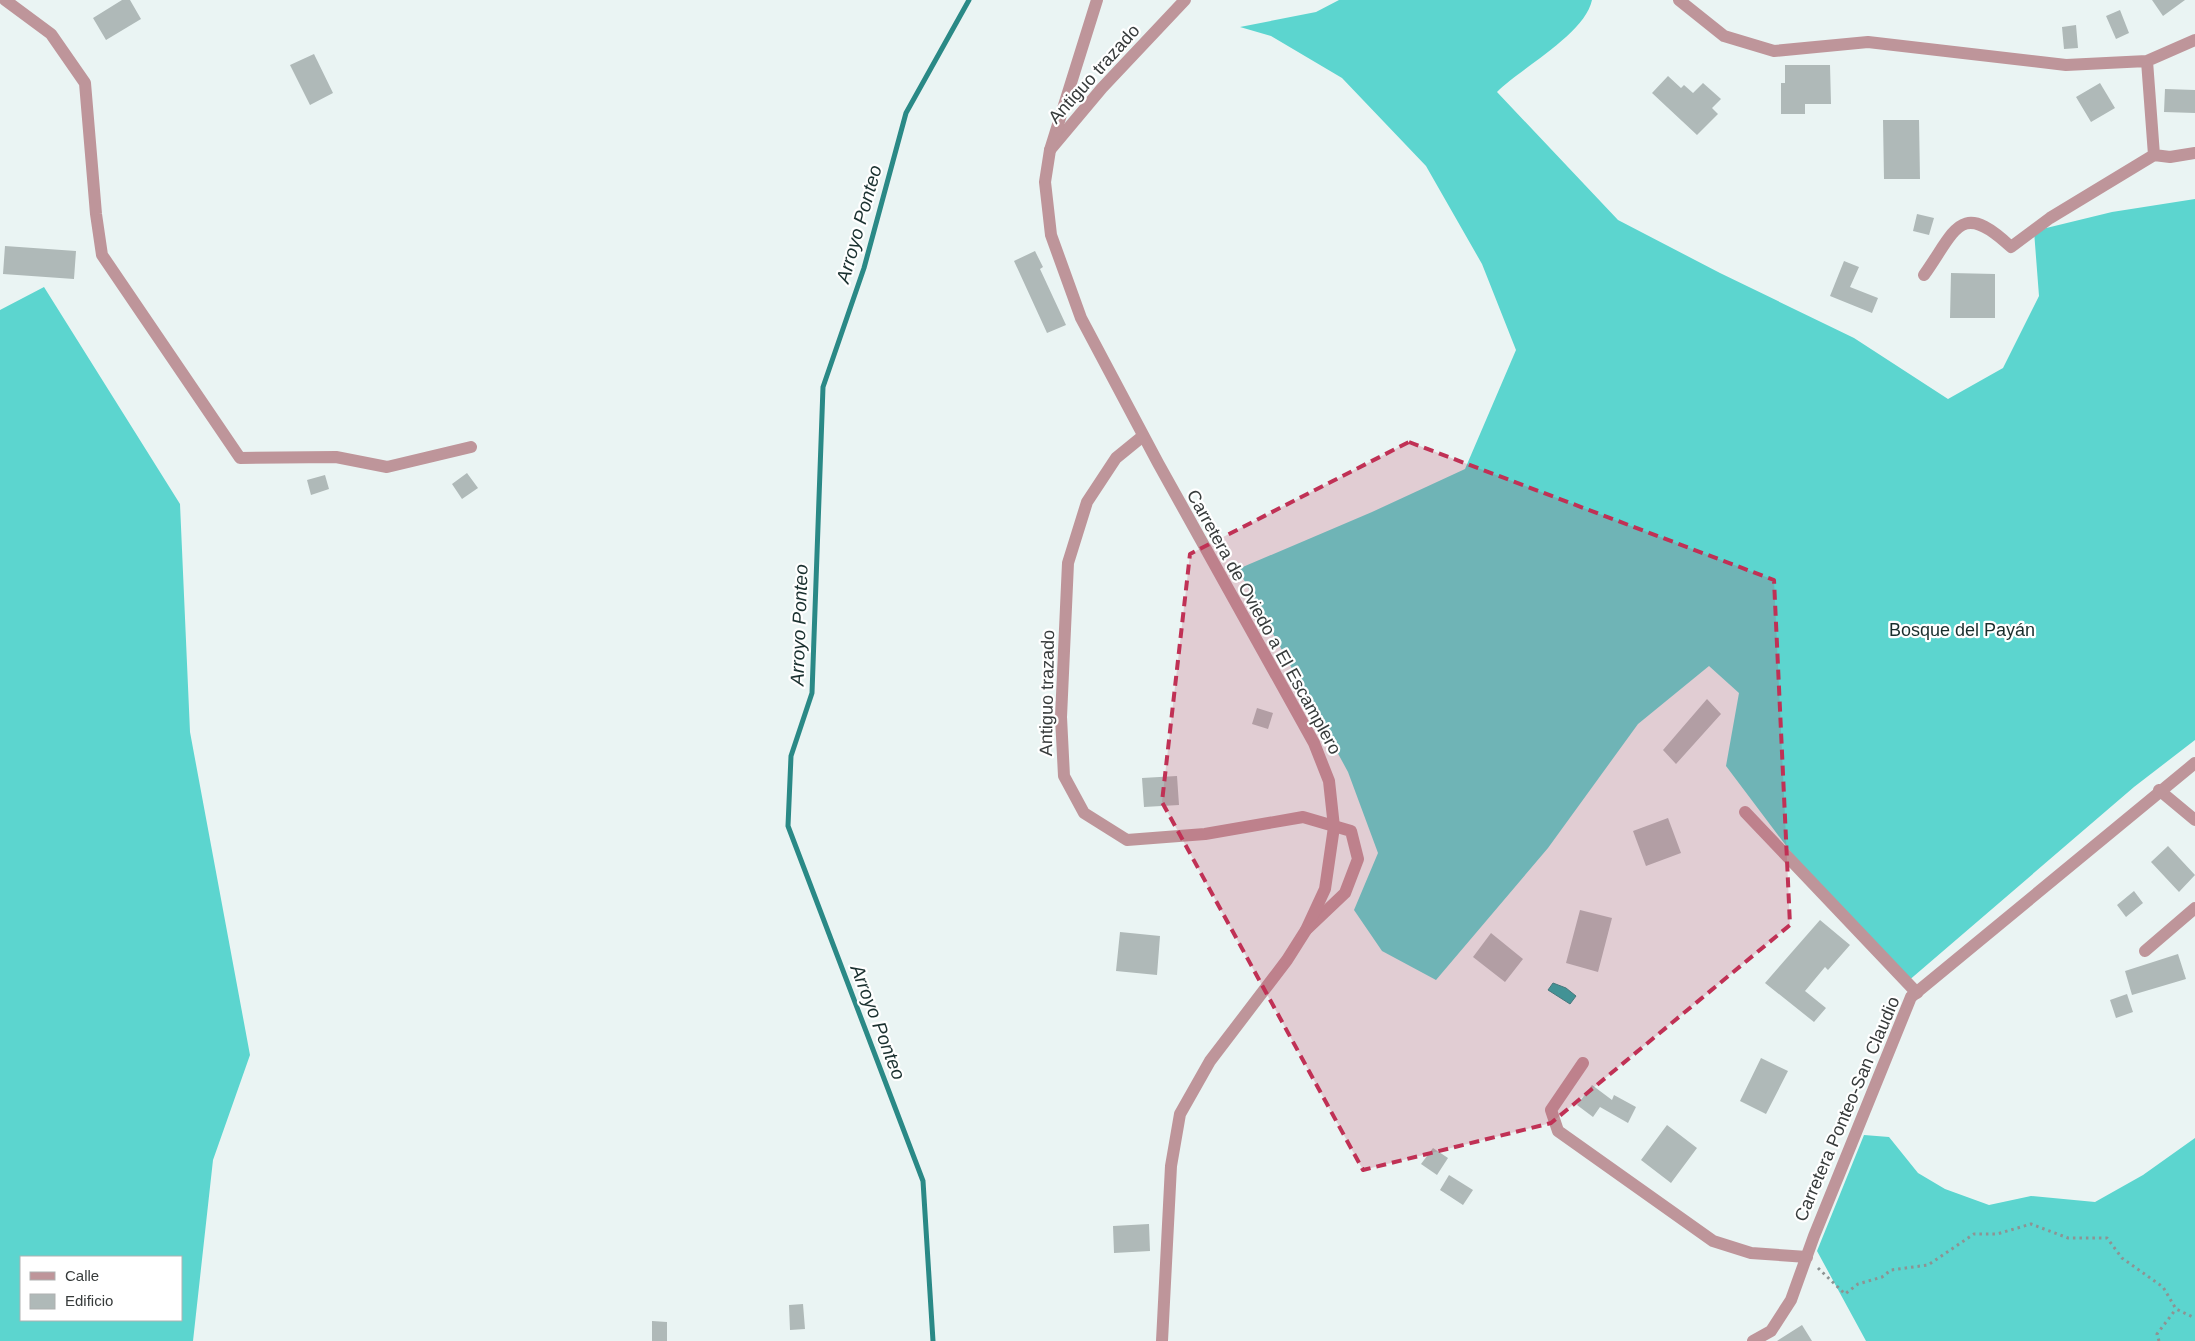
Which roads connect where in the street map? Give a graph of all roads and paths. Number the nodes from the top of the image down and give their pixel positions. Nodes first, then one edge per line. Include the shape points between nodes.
1 (5, 0) edge
2 (1097, 0) edge
3 (1185, 0) edge
4 (1679, 0) edge
5 (2195, 40) edge
6 (2148, 61) junction
7 (1050, 150) junction
8 (2195, 153) edge
9 (2154, 154) junction
10 (1924, 275) dead end
11 (1144, 436) junction
12 (471, 447) dead end
13 (2195, 762) edge
14 (2159, 790) junction
15 (1745, 812) dead end
16 (2195, 820) edge
17 (1334, 827) junction
18 (2195, 908) edge
19 (1306, 930) junction
20 (2145, 951) dead end
21 (1917, 993) junction
22 (1583, 1063) dead end
23 (1806, 1257) junction
24 (2176, 1309) junction
25 (2195, 1318) edge
26 (1166, 1340) edge
27 (1753, 1341) edge
28 (2159, 1341) edge

1 - 12 street via 52,34 85,83 102,254 240,458 336,457 386,467
2 - 7 street, Carretera de Oviedo a El Escamplero
3 - 7 street, Antiguo trazado via 1102,88
4 - 6 street via 1724,36 1774,51 1868,42 2066,65
5 - 6 street
6 - 9 street
7 - 11 street, Carretera de Oviedo a El Escamplero via 1044,182 1051,235 1081,318
8 - 9 street via 2170,157
9 - 10 street via 2050,218 2011,247 1986,226 1964,222
11 - 17 street, Carretera de Oviedo a El Escamplero via 1314,743 1329,781
11 - 17 street, Antiguo trazado via 1116,458 1087,502 1068,563 1061,717 1064,776 1084,814 1127,840 1205,834 1303,817
13 - 14 street, Carretera Ponteo-San Claudio
14 - 16 street
14 - 21 street, Carretera Ponteo-San Claudio
15 - 21 street
17 - 19 street, Carretera de Oviedo a El Escamplero via 1325,889
17 - 19 street, Antiguo trazado via 1352,831 1358,859 1345,893
18 - 20 street
19 - 26 street, Carretera de Oviedo a El Escamplero via 1210,1061 1180,1114 1170,1166
21 - 23 street, Carretera Ponteo-San Claudio via 1911,998
22 - 23 street via 1552,1110 1558,1131 1713,1241 1751,1253
23 - 24 path via 1845,1294 1858,1284 1882,1277 1891,1270 1928,1265 1974,1234 1997,1234 2031,1224 2068,1238 2107,1238 2122,1258 2163,1287
23 - 27 street, Carretera Ponteo-San Claudio via 1791,1300 1772,1331
24 - 25 path
24 - 28 path via 2158,1334

